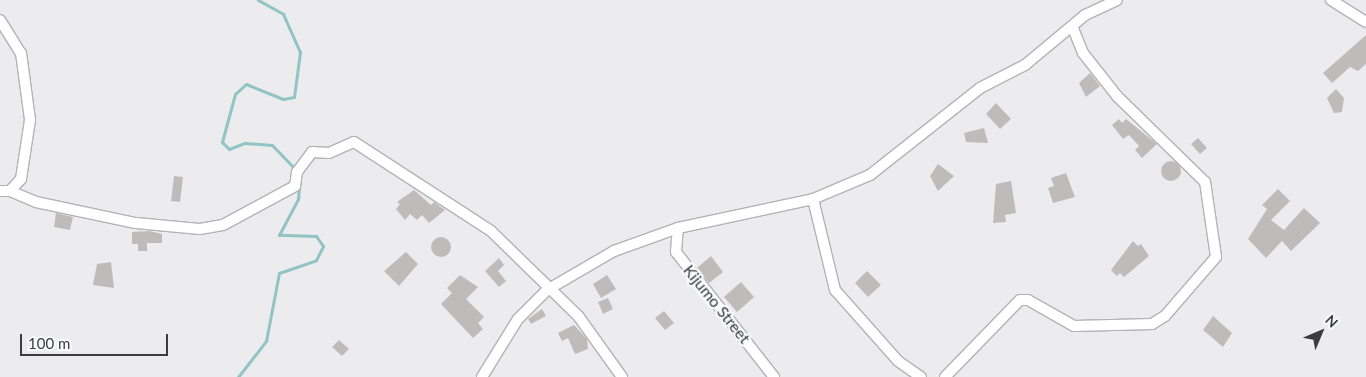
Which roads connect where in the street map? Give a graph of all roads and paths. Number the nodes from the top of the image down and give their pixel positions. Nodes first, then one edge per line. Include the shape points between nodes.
1 (1117, 0) edge
2 (1331, 0) edge
3 (0, 20) edge
4 (1366, 22) edge
5 (1072, 26) junction
6 (5, 191) edge
7 (813, 199) junction
8 (678, 228) junction
9 (546, 290) junction
10 (482, 377) edge
11 (622, 377) edge
12 (774, 377) edge
13 (921, 377) edge
14 (945, 377) edge

1 - 5 street
2 - 4 street
3 - 6 street via 21,53 30,120 22,179
5 - 7 street via 1025,65 980,88 870,175
5 - 14 street via 1083,53 1117,96 1205,182 1216,257 1166,316 1152,324 1074,326 1020,300
6 - 9 street via 36,202 136,223 200,229 223,225 295,186 297,172 312,152 329,152 354,142 457,205 491,231
7 - 8 street
7 - 13 street via 835,290 898,361
8 - 9 street via 614,251
8 - 12 street, Kijumo Street via 676,252
9 - 10 street via 518,319
9 - 11 street via 579,317

